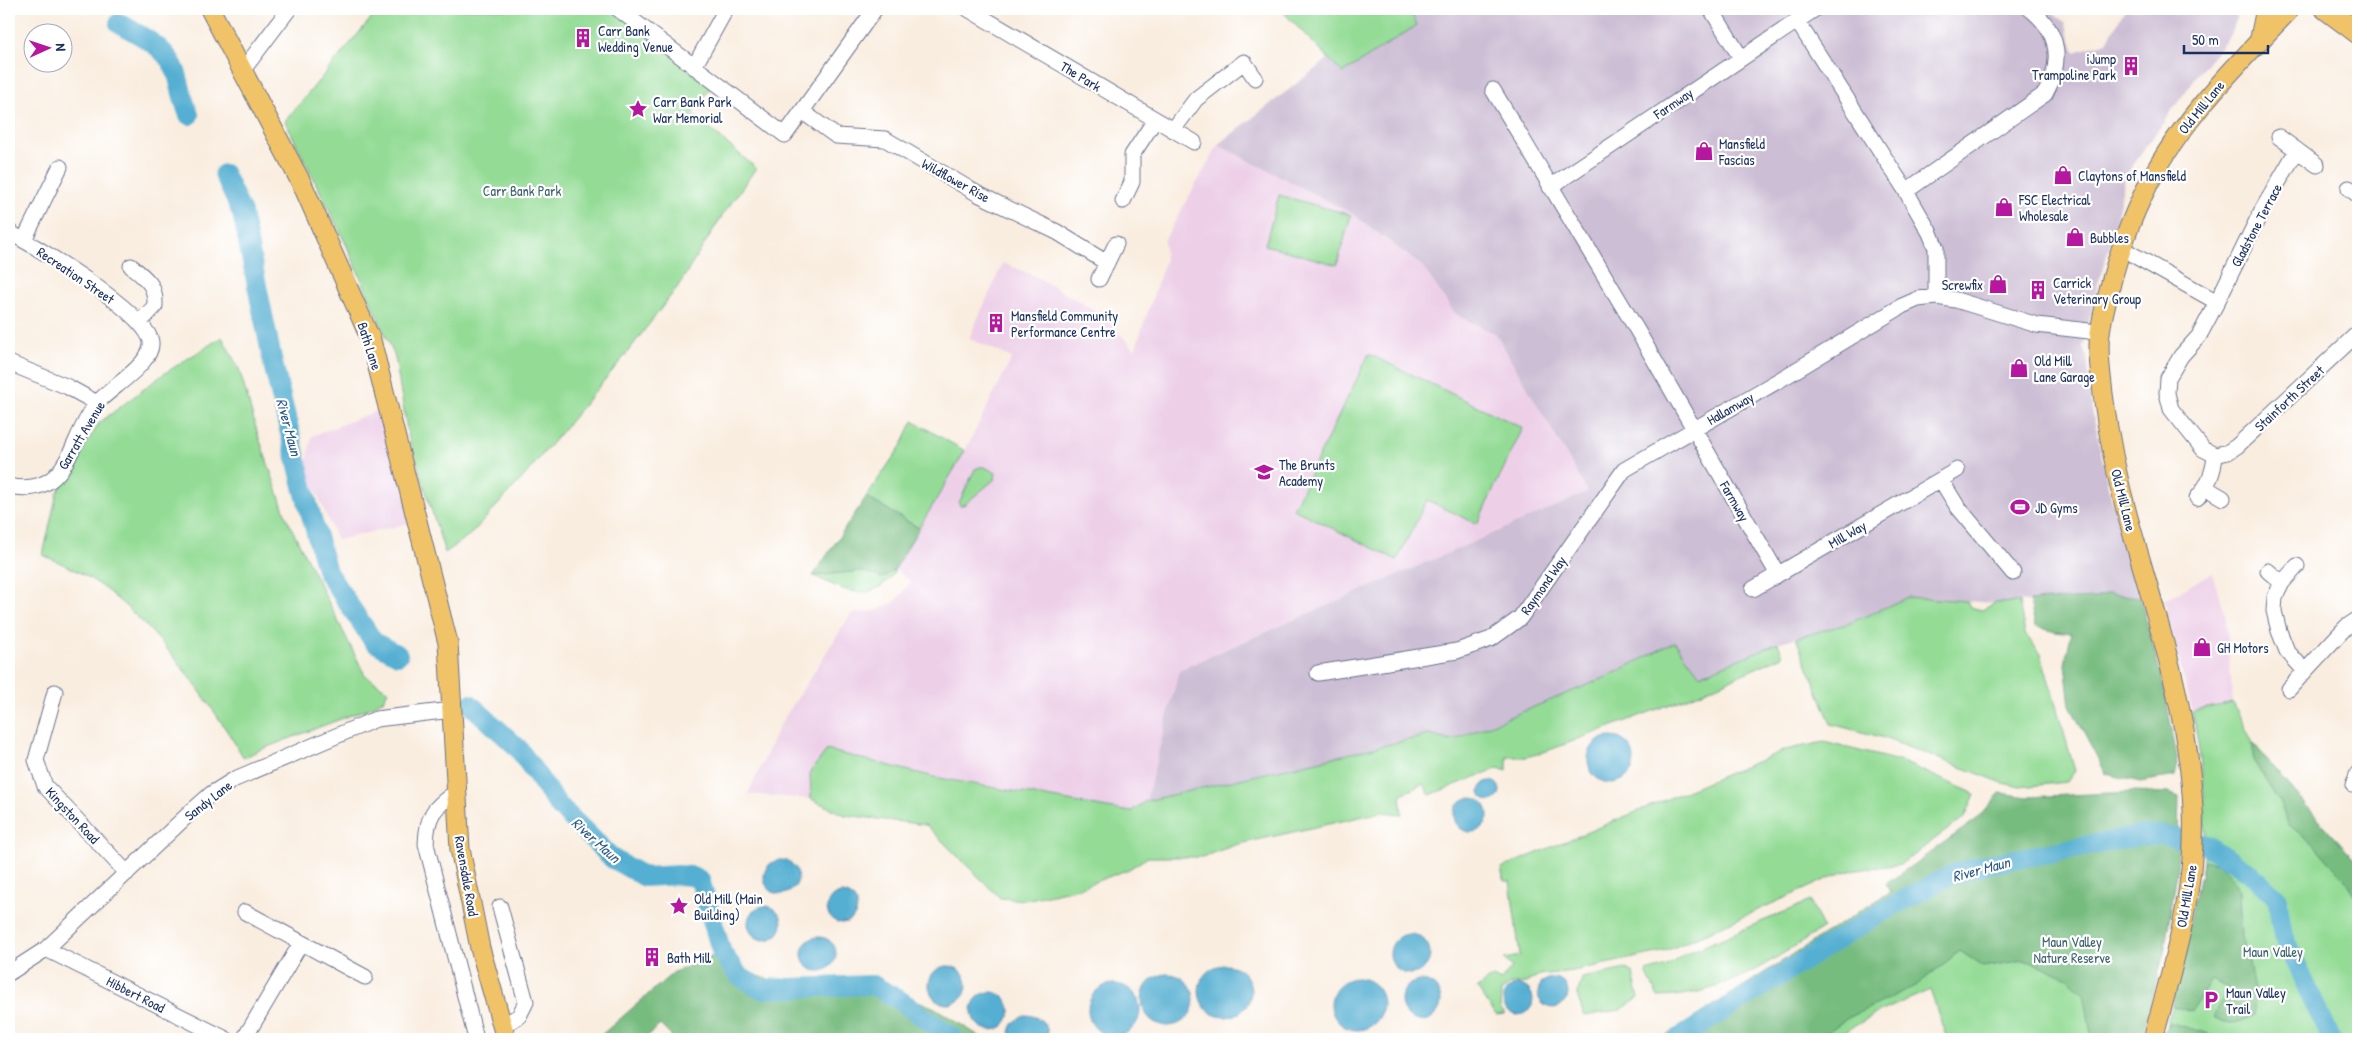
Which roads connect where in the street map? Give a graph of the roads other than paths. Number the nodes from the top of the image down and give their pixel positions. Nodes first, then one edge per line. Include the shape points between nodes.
1 (210, 9) edge
2 (289, 9) edge
3 (618, 9) edge
4 (726, 9) edge
5 (875, 9) edge
6 (968, 9) edge
7 (1711, 9) edge
8 (1814, 9) edge
9 (2030, 9) edge
10 (2267, 9) edge
11 (2290, 9) edge
12 (2326, 9) edge
13 (1797, 21) junction
14 (2358, 34) edge
15 (2261, 38) junction
16 (1741, 58) junction
17 (694, 67) junction
18 (244, 70) junction
19 (1255, 78) dead end
20 (1493, 90) dead end
21 (803, 112) junction
22 (1155, 120) junction
23 (1173, 130) junction
24 (2279, 138) dead end
25 (1194, 142) dead end
26 (2297, 150) junction
27 (2317, 165) dead end
28 (60, 167) dead end
29 (1550, 186) junction
30 (1906, 191) junction
31 (1123, 201) dead end
32 (9, 232) edge
33 (24, 240) junction
34 (1116, 244) dead end
35 (2121, 248) junction
36 (1107, 262) junction
37 (131, 266) dead end
38 (1099, 279) dead end
39 (1936, 297) junction
40 (2217, 302) junction
41 (140, 322) junction
42 (2358, 333) edge
43 (2100, 334) junction
44 (9, 363) edge
45 (97, 403) junction
46 (1694, 428) junction
47 (2215, 456) junction
48 (1957, 470) dead end
49 (1941, 480) junction
50 (9, 486) edge
51 (2223, 498) dead end
52 (2297, 566) dead end
53 (2013, 572) dead end
54 (2268, 572) dead end
55 (1777, 573) junction
56 (2282, 583) junction
57 (1753, 589) dead end
58 (2358, 619) edge
59 (2305, 671) junction
60 (1318, 673) dead end
61 (2289, 689) dead end
62 (55, 692) dead end
63 (452, 710) junction
64 (456, 792) junction
65 (126, 872) junction
66 (500, 907) dead end
67 (244, 912) dead end
68 (301, 943) junction
69 (46, 949) junction
70 (9, 973) edge
71 (365, 977) dead end
72 (504, 1032) edge
73 (226, 1039) edge
74 (244, 1039) edge
75 (476, 1039) edge
76 (2153, 1039) edge

1 - 18 main road, Bath Lane
2 - 18 street
3 - 17 street
4 - 17 street
5 - 21 street
6 - 22 street, The Park
7 - 16 street
8 - 13 street, Farmway
9 - 30 street via 2045,22 2053,36 2056,68 2045,94
10 - 15 highway
11 - 15 main road, Old Mill Lane
12 - 14 highway
13 - 16 street, Farmway
13 - 30 street
15 - 35 main road, Old Mill Lane via 2176,139 2143,194
16 - 29 street, Farmway
17 - 21 street via 785,135
18 - 63 main road, Bath Lane via 303,186 371,340 448,643
19 - 23 street via 1244,62 1196,99
20 - 29 street, Hallamway
21 - 36 street, Wildflower Rise via 836,136 885,139 978,194 1057,232
22 - 23 street, The Park
22 - 31 street via 1132,155 1132,182
23 - 25 street, The Park
24 - 26 street
26 - 27 street
26 - 40 street, Gladstone Terrace via 2261,212
28 - 33 street
29 - 46 street, Hallamway
30 - 39 street via 1936,248
32 - 33 street, Recreation Street
33 - 41 street, Recreation Street via 84,279
34 - 36 street
35 - 40 street
35 - 43 main road, Old Mill Lane
36 - 38 street
37 - 41 street via 153,286 156,296 155,306
39 - 43 street, Hallamway via 1956,300 2037,326 2089,330
39 - 46 street, Hallamway via 1918,299 1902,306
40 - 47 street, Gladstone Terrace via 2199,336 2181,356 2168,378 2166,393 2171,408 2203,449
41 - 45 street, Garratt Avenue via 151,340 149,353 141,365
42 - 47 street, Stainforth Street via 2237,446
43 - 76 main road, Old Mill Lane via 2099,354 2109,439 2175,682 2186,741 2193,827 2192,858 2175,955
44 - 45 street via 68,387
45 - 50 street, Garratt Avenue via 62,469 47,484 26,490
46 - 55 street, Farmway
46 - 60 street, Raymond Way via 1624,470 1520,618 1491,639 1457,651
47 - 51 street via 2202,493
48 - 49 street, Mill Way
49 - 53 street via 1957,506
49 - 55 street, Mill Way
52 - 56 street
54 - 56 street
55 - 57 street, Mill Way
56 - 59 street via 2274,597 2276,621 2287,651
58 - 59 street via 2346,627
59 - 61 street
62 - 65 street, Kingston Road via 36,760 39,773 45,786
63 - 64 main road, Ravensdale Road
63 - 65 street, Sandy Lane via 376,719 235,779 211,794
64 - 72 main road, Ravensdale Road via 462,858 480,948
64 - 75 street via 434,811 427,824 426,844
65 - 69 street, Sandy Lane
66 - 72 street via 526,1002 519,1016
67 - 68 street
68 - 71 street
68 - 74 street
69 - 70 street, Sandy Lane
69 - 73 street, Hibbert Road

